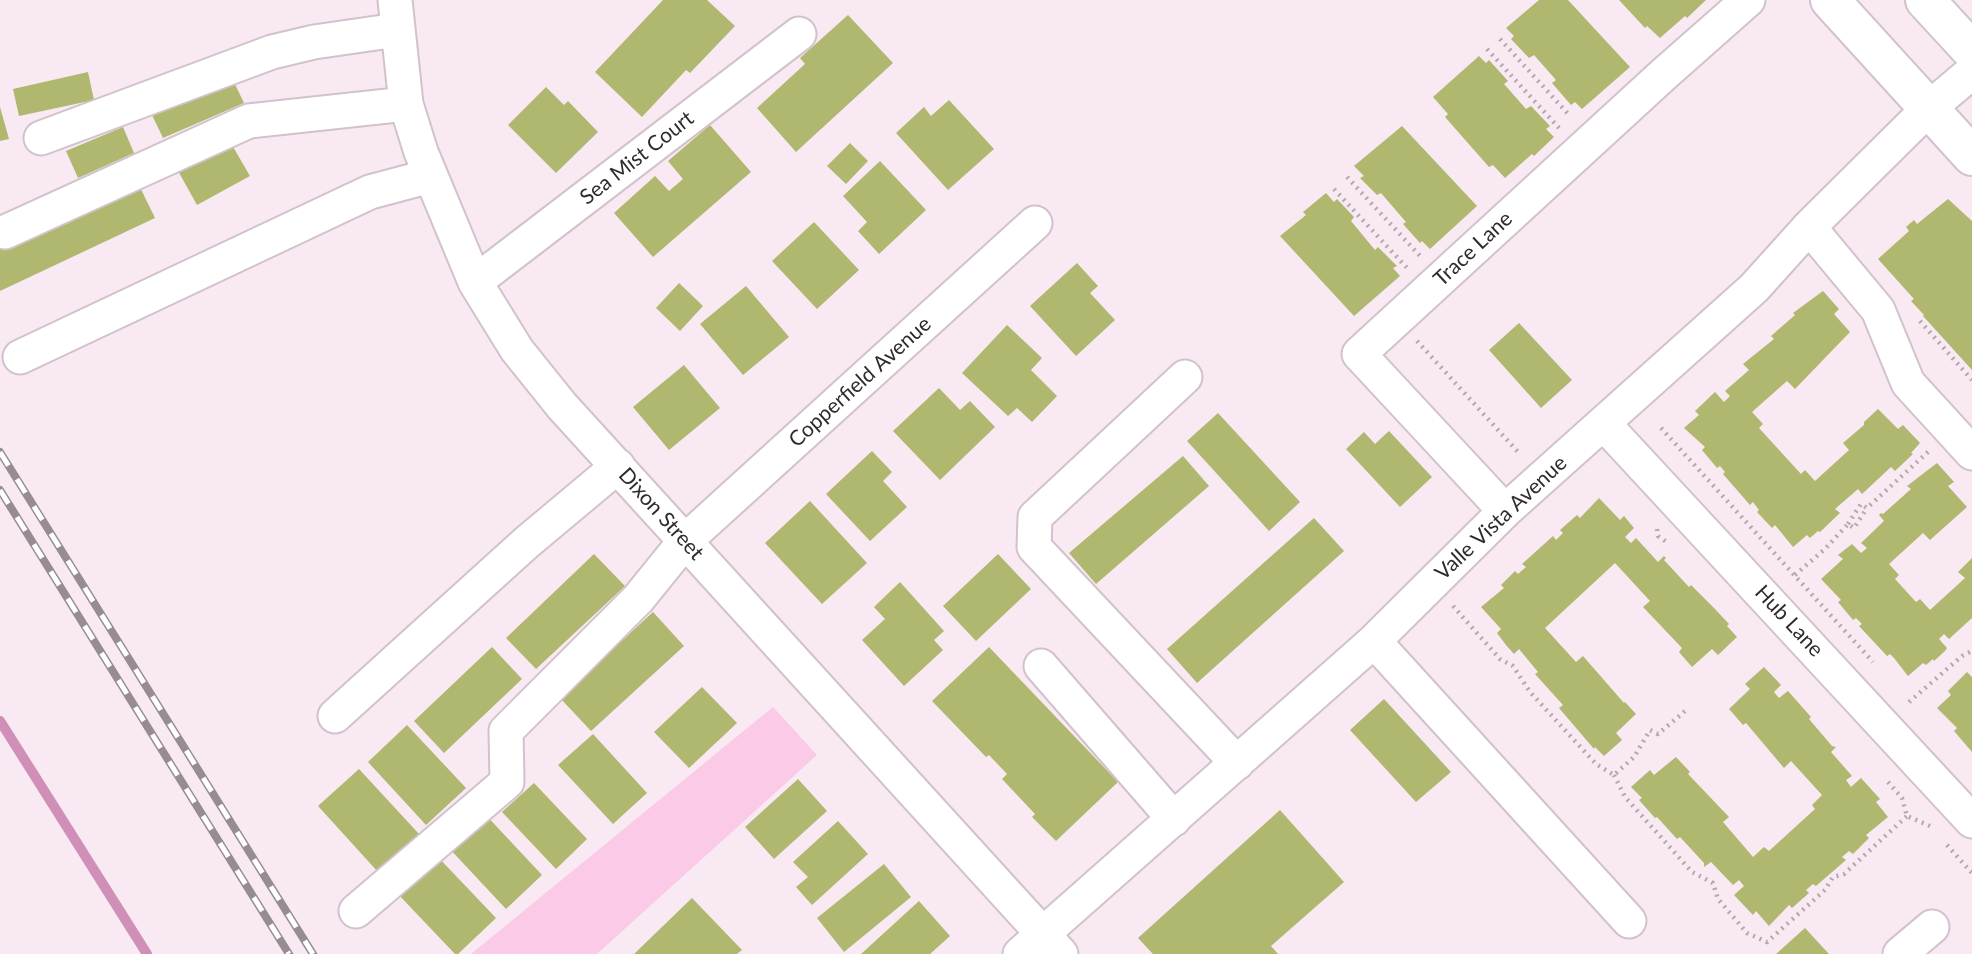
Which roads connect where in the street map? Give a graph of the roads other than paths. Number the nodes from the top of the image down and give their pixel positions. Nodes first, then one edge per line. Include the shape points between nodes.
1 (1748, 0) edge
2 (1830, 0) edge
3 (1925, 0) edge
4 (396, 15) edge
5 (799, 34) dead end
6 (1972, 51) edge
7 (1972, 72) edge
8 (406, 104) junction
9 (1928, 109) junction
10 (41, 138) dead end
11 (1972, 156) edge
12 (430, 176) junction
13 (1035, 223) dead end
14 (1809, 227) junction
15 (5, 232) dead end
16 (475, 282) junction
17 (20, 357) dead end
18 (1185, 377) dead end
19 (1604, 424) junction
20 (1972, 453) edge
21 (618, 466) junction
22 (1505, 511) junction
23 (685, 541) junction
24 (1374, 641) junction
25 (1041, 666) dead end
26 (335, 716) dead end
27 (1237, 763) junction
28 (1174, 819) junction
29 (1972, 821) edge
30 (356, 911) dead end
31 (1629, 921) dead end
32 (1932, 927) dead end
33 (1041, 947) edge
34 (1900, 954) edge

1 - 22 street, Trace Lane via 1359,354
2 - 9 main road
3 - 6 main road
4 - 8 street, Dixon Street
4 - 10 street via 272,52
5 - 16 street, Sea Mist Court
7 - 9 street, Valle Vista Avenue
8 - 12 street, Dixon Street
8 - 15 street via 249,121
9 - 11 main road
9 - 14 street, Valle Vista Avenue
12 - 16 street, Dixon Street
12 - 17 street via 370,192
13 - 23 street, Copperfield Avenue
14 - 19 street, Valle Vista Avenue via 1754,288
14 - 20 street via 1878,310 1908,383
16 - 21 street, Dixon Street via 533,371
18 - 27 street via 1035,517 1034,547
19 - 22 street, Valle Vista Avenue
19 - 29 street, Hub Lane
21 - 23 street, Dixon Street
21 - 26 street
22 - 24 street, Valle Vista Avenue
23 - 30 street, Copperfield Avenue via 638,599 506,731 507,782
23 - 33 street, Dixon Street
24 - 27 street, Valle Vista Avenue
24 - 31 street
25 - 28 street
27 - 28 street, Valle Vista Avenue
28 - 33 street, Valle Vista Avenue
32 - 34 street

